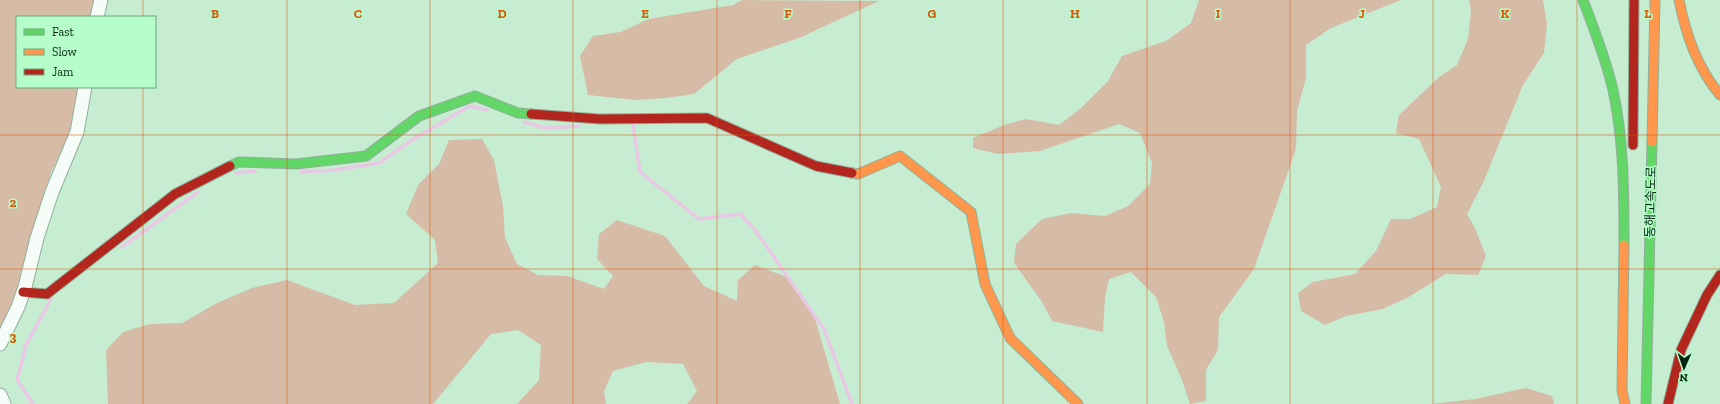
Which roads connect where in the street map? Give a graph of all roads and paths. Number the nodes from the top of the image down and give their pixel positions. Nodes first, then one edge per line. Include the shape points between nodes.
1 (101, 0) edge
2 (1583, 0) edge
3 (1634, 0) edge
4 (1655, 0) edge
5 (1679, 0) edge
6 (97, 16) edge
7 (85, 88) edge
8 (1720, 95) edge
9 (1633, 158) dead end
10 (1633, 181) dead end
11 (1720, 275) edge
12 (23, 292) junction
13 (0, 344) edge
14 (0, 395) edge
15 (4, 404) edge
16 (1078, 404) edge
17 (1625, 404) edge
18 (1628, 404) edge
19 (1646, 404) edge
20 (1668, 404) edge

1 - 6 street
2 - 17 main road via 1604,56 1619,122 1624,210 1622,390
3 - 9 main road, 동해고속도로
4 - 19 main road, 동해고속도로
5 - 8 main road via 1684,28 1694,57 1709,83
7 - 12 street via 77,132 52,192
10 - 18 main road, 동해고속도로
11 - 20 main road via 1707,295 1681,350
12 - 13 street
12 - 16 main road via 46,294 175,194 239,162 296,164 366,156 419,116 475,96 518,113 600,119 707,118 816,166 858,174 900,156 971,212 985,284 1010,338
14 - 15 street

